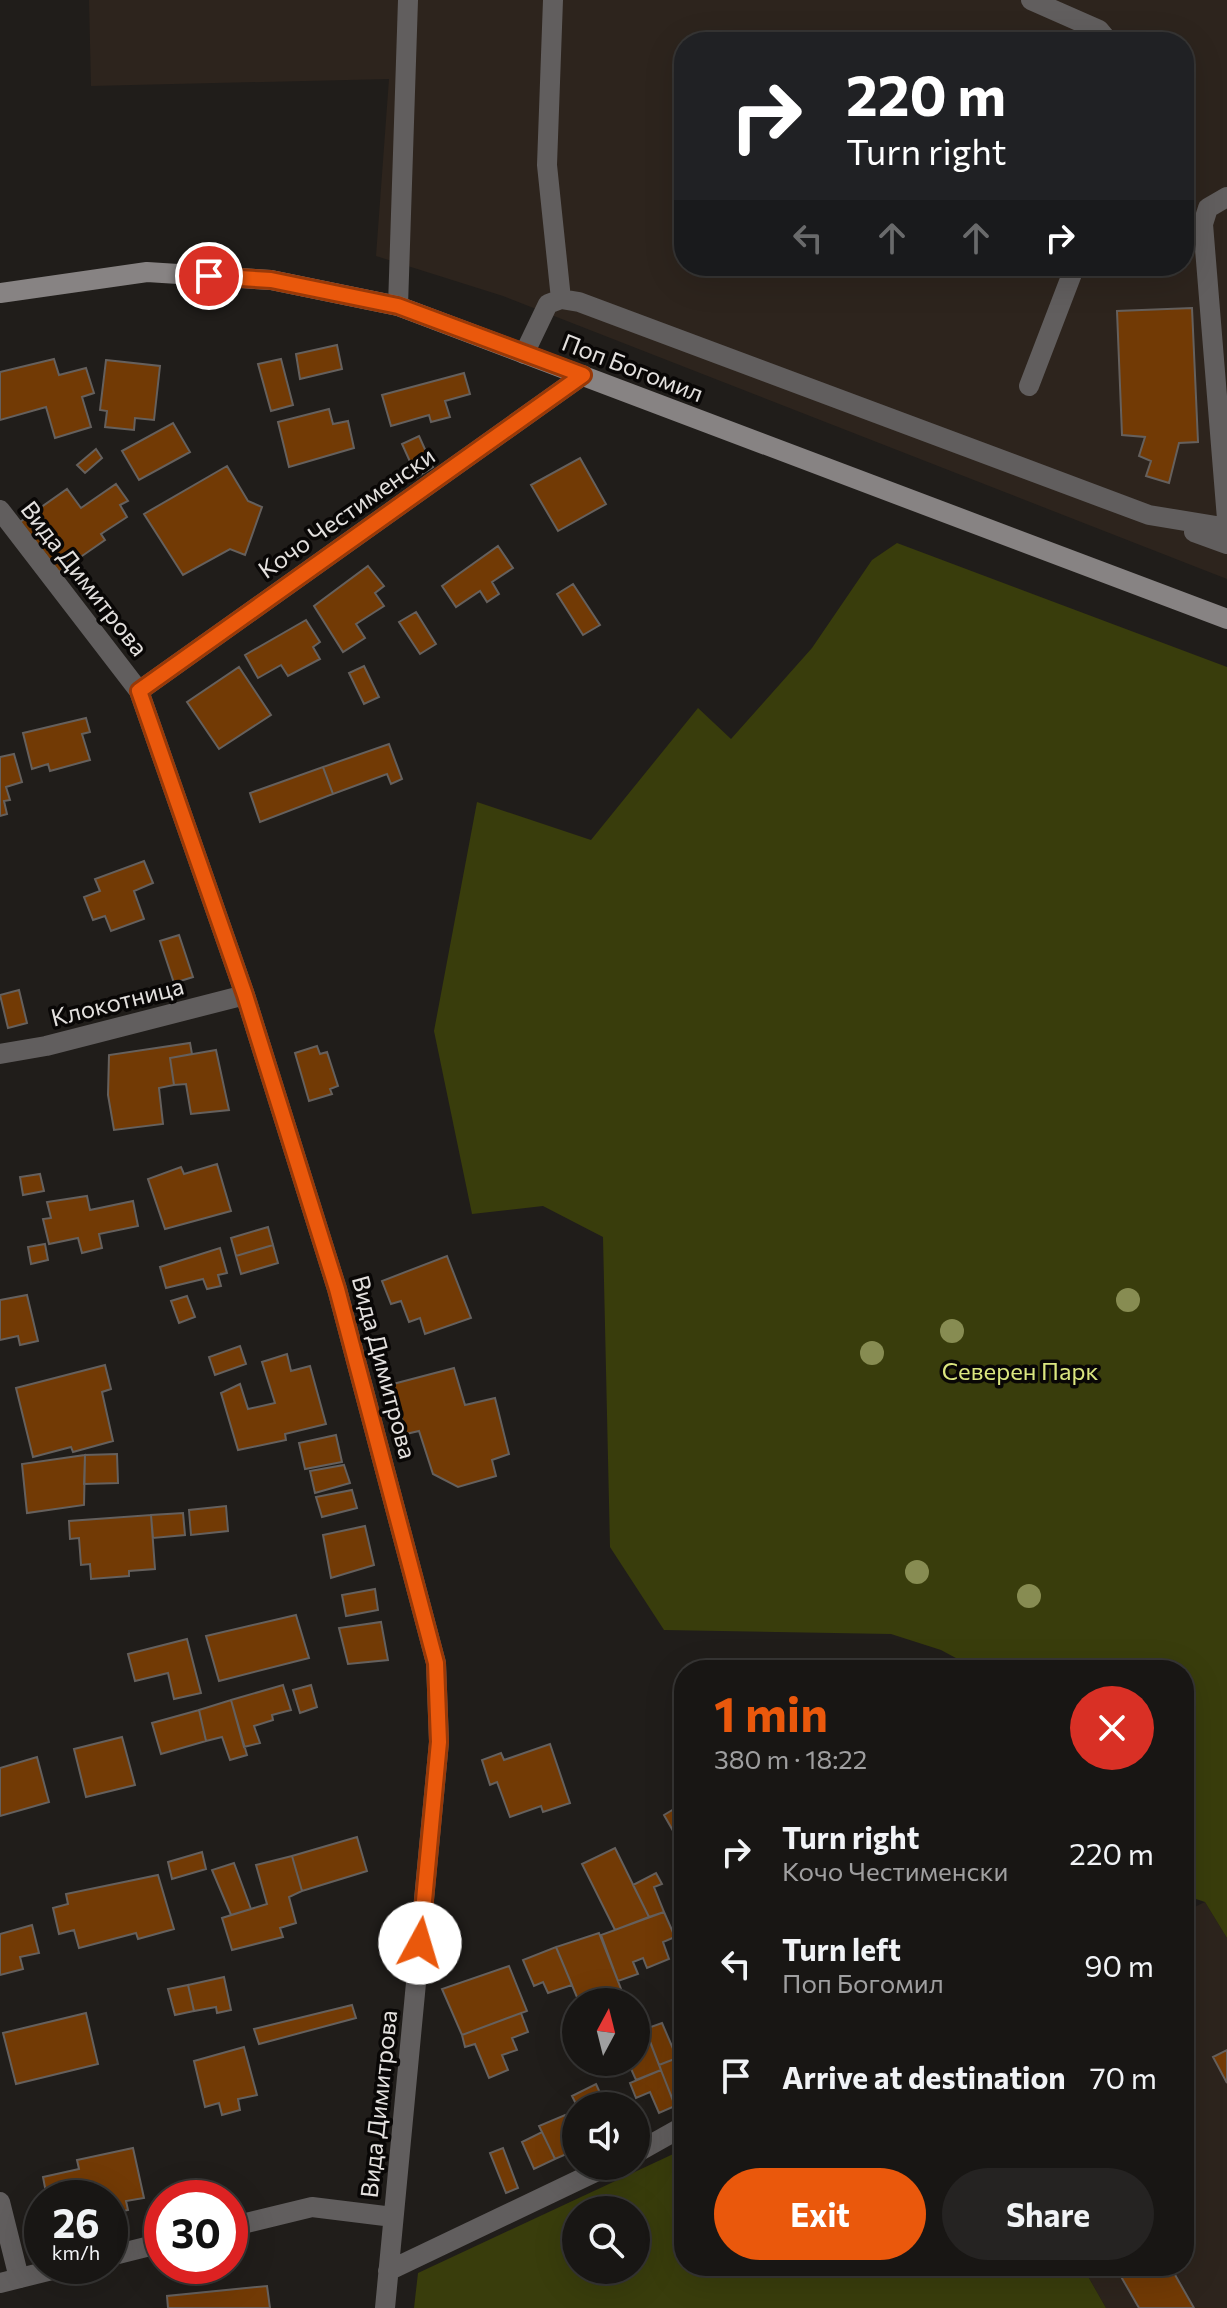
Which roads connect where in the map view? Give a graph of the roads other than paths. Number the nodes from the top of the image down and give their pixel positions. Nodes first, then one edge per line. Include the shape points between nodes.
1 (408, 0) edge
2 (553, 0) edge
3 (1031, 0) edge
4 (1101, 32) edge
5 (1227, 197) edge
6 (1071, 276) edge
7 (0, 293) edge
8 (561, 299) junction
9 (398, 306) junction
10 (524, 354) junction
11 (583, 375) junction
12 (1029, 386) dead end
13 (1225, 466) edge
14 (0, 510) edge
15 (1149, 515) junction
16 (1227, 519) edge
17 (1227, 528) edge
18 (1227, 544) edge
19 (1227, 619) edge
20 (139, 691) junction
21 (245, 995) junction
22 (0, 1054) edge
23 (674, 2132) edge
24 (650, 2145) edge
25 (579, 2180) edge
26 (0, 2202) edge
27 (393, 2217) junction
28 (248, 2223) edge
29 (388, 2271) junction
30 (10, 2280) edge
31 (385, 2308) edge

1 - 9 street
2 - 8 street via 547,165
3 - 4 street
5 - 13 street via 1208,208 1203,224
6 - 12 street
7 - 9 street, Поп Богомил via 147,272 271,280
8 - 10 street via 548,304
8 - 15 street
9 - 10 street, Поп Богомил
10 - 11 street, Поп Богомил
11 - 19 street, Поп Богомил
11 - 20 street, Кочо Честименски
13 - 16 street
14 - 20 street, Вида Димитрова
15 - 17 street
15 - 18 street
20 - 21 street, Вида Димитрова
21 - 22 street, Клокотница
21 - 27 street, Вида Димитрова via 337,1289 436,1663 439,1742
23 - 24 street
25 - 29 street
26 - 30 street
27 - 28 street via 312,2207
27 - 29 street, Вида Димитрова
29 - 31 street, Вида Димитрова

